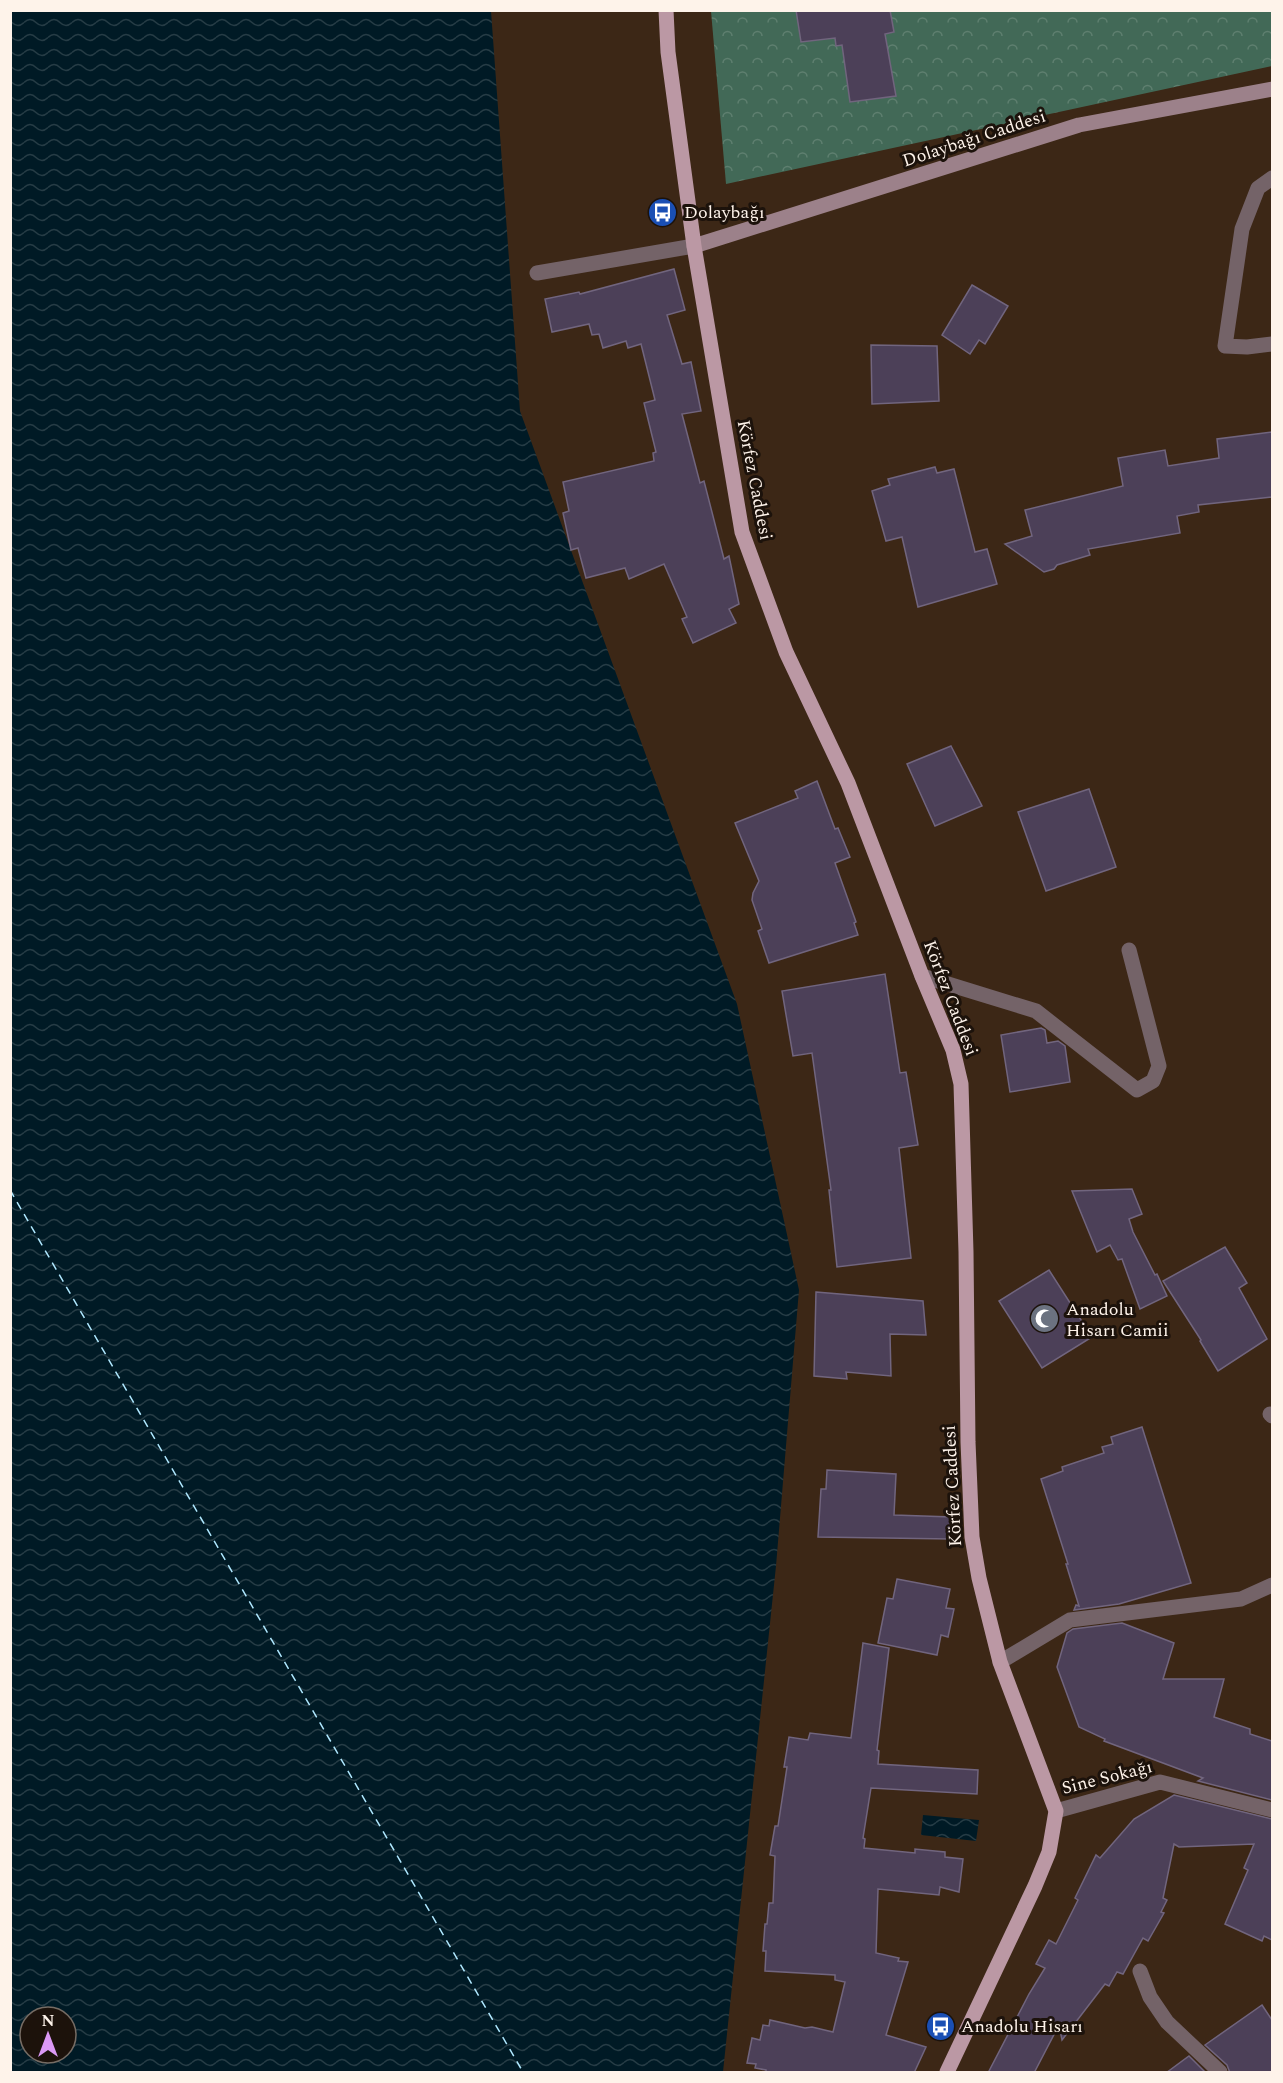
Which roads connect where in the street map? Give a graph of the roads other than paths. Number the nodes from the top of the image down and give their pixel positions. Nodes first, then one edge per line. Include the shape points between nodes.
1 (666, 10) edge
2 (1272, 89) edge
3 (1272, 178) edge
4 (694, 246) junction
5 (537, 273) dead end
6 (1272, 344) edge
7 (1129, 950) dead end
8 (922, 976) junction
9 (1272, 1585) edge
10 (1000, 1662) junction
11 (1056, 1810) junction
12 (1272, 1810) edge
13 (1140, 1971) dead end
14 (947, 2073) edge
15 (1220, 2073) edge

1 - 4 main road, Körfez Caddesi
2 - 4 street, Dolaybağı Caddesi via 1079,125
3 - 6 street via 1258,188 1242,229 1226,346
4 - 5 street
4 - 8 main road, Körfez Caddesi via 742,532 786,652 848,783
7 - 8 street via 1159,1066 1153,1081 1137,1090 1036,1011
8 - 10 main road, Körfez Caddesi via 953,1050 961,1084 972,1537
9 - 10 street via 1241,1599 1070,1620
10 - 11 main road, Körfez Caddesi
11 - 12 street, Sine Sokağı via 1160,1782
11 - 14 main road via 1049,1852 1035,1886
13 - 15 street via 1150,1997 1167,2022

